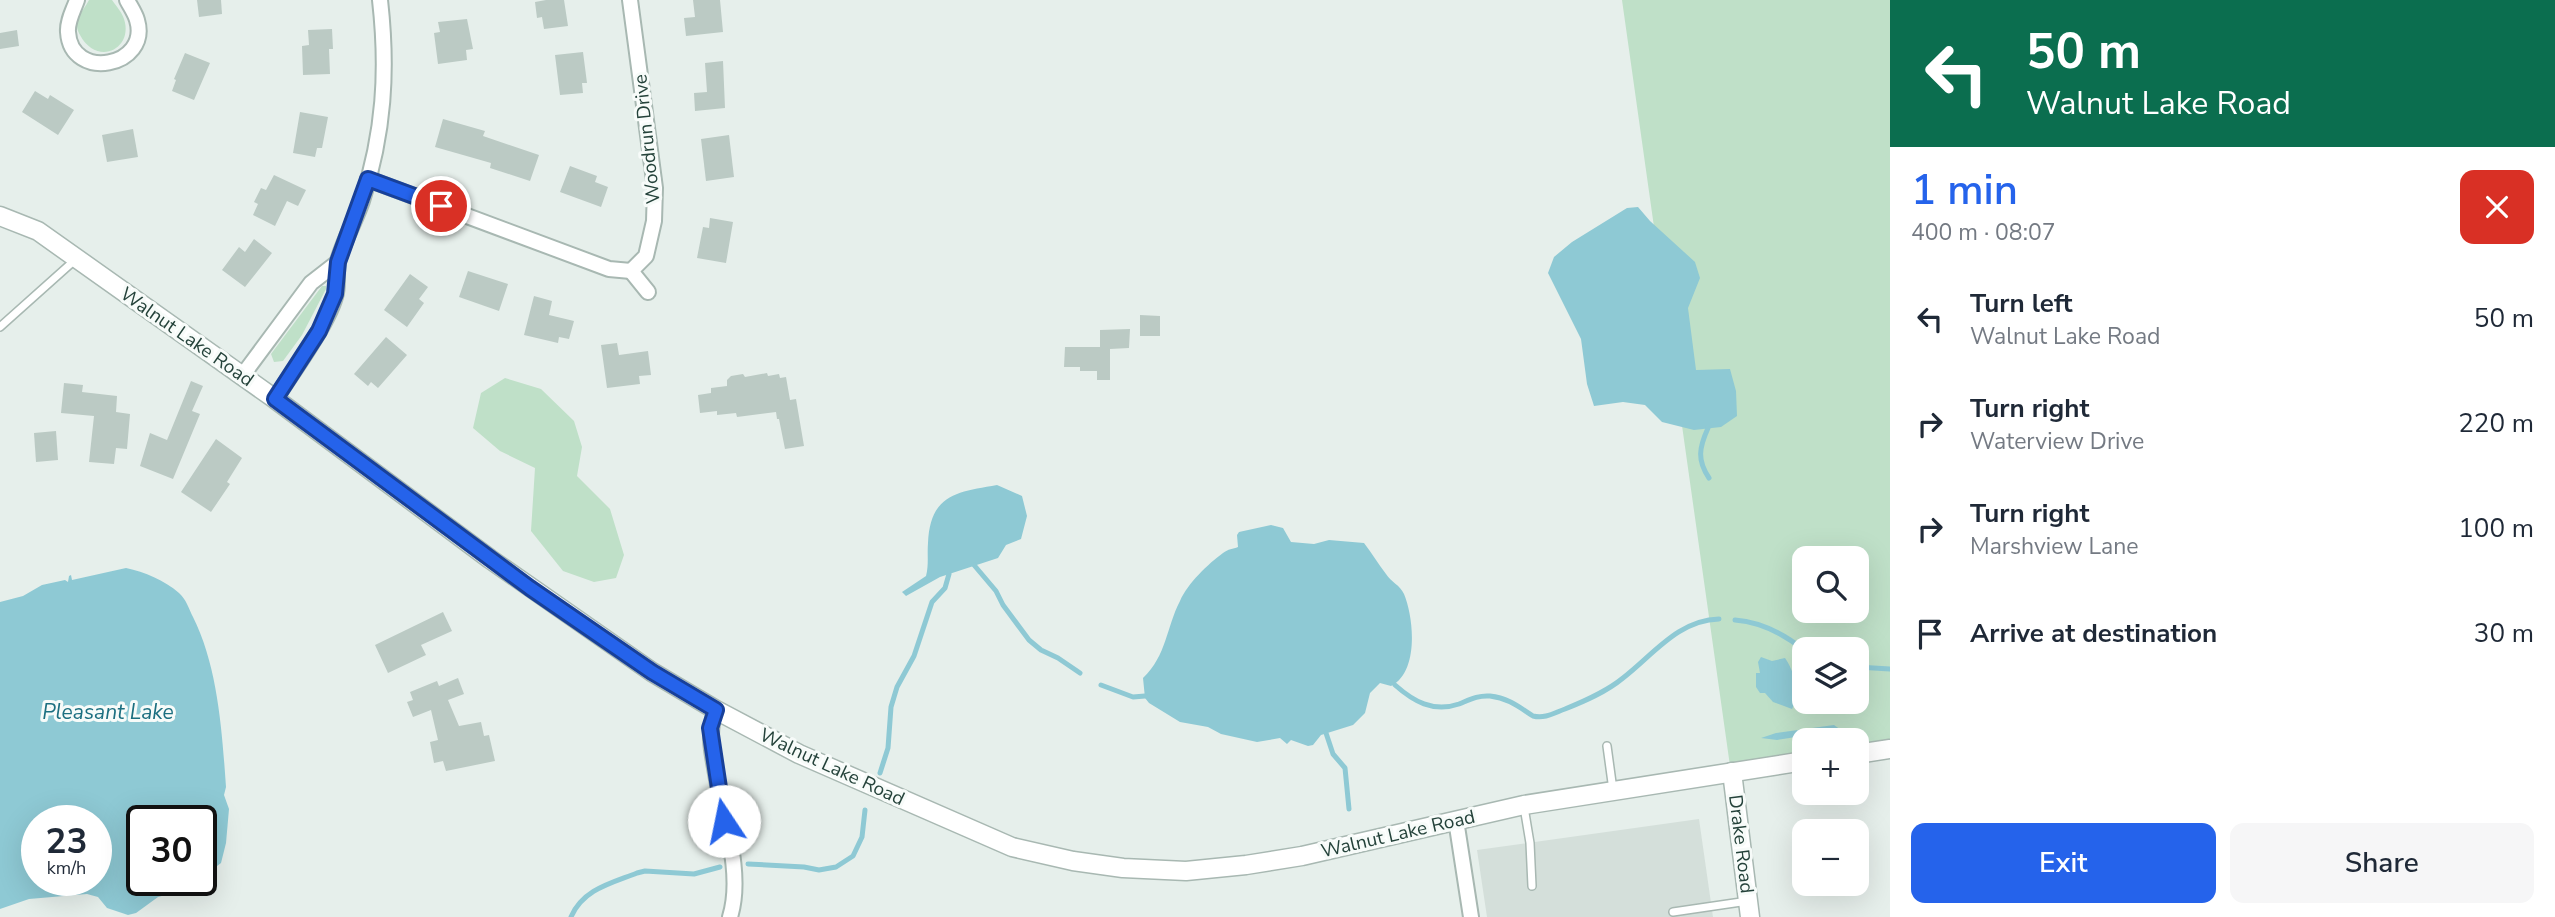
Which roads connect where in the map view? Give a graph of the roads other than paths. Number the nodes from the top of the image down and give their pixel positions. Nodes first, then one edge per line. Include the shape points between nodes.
1 (77, 0) edge
2 (127, 0) edge
3 (380, 0) edge
4 (631, 0) edge
5 (368, 179) junction
6 (0, 216) edge
7 (77, 258) junction
8 (338, 262) junction
9 (631, 271) junction
10 (648, 292) dead end
11 (0, 327) edge
12 (242, 376) junction
13 (275, 399) junction
14 (716, 710) junction
15 (1607, 746) dead end
16 (1890, 749) edge
17 (1869, 752) edge
18 (1792, 763) edge
19 (1732, 772) junction
20 (1613, 791) junction
21 (1524, 805) junction
22 (1456, 820) junction
23 (1532, 886) dead end
24 (1749, 909) edge
25 (1673, 912) dead end
26 (730, 917) edge
27 (1471, 917) edge

1 - 2 street via 68,31 71,42 85,59 102,64 118,61 135,43 137,20
3 - 5 street via 386,47 384,102
4 - 9 street, Woodrun Drive via 655,188 646,256
5 - 8 street
5 - 9 street via 609,269
6 - 7 street, Walnut Lake Road via 38,231
7 - 11 lane
7 - 12 street, Walnut Lake Road
8 - 12 street via 311,282
8 - 13 street via 335,294 319,331
9 - 10 street
12 - 13 street, Walnut Lake Road
13 - 14 street, Walnut Lake Road via 530,588
14 - 22 street, Walnut Lake Road via 793,751 965,828 1012,847 1073,861 1186,871 1246,865
14 - 26 street via 710,728 713,757 735,873
15 - 20 lane
16 - 17 street
18 - 19 street, Walnut Lake Road
19 - 20 street, Walnut Lake Road
19 - 24 street, Drake Road
20 - 21 street, Walnut Lake Road
21 - 22 street, Walnut Lake Road
21 - 23 lane
22 - 27 street
24 - 25 lane

